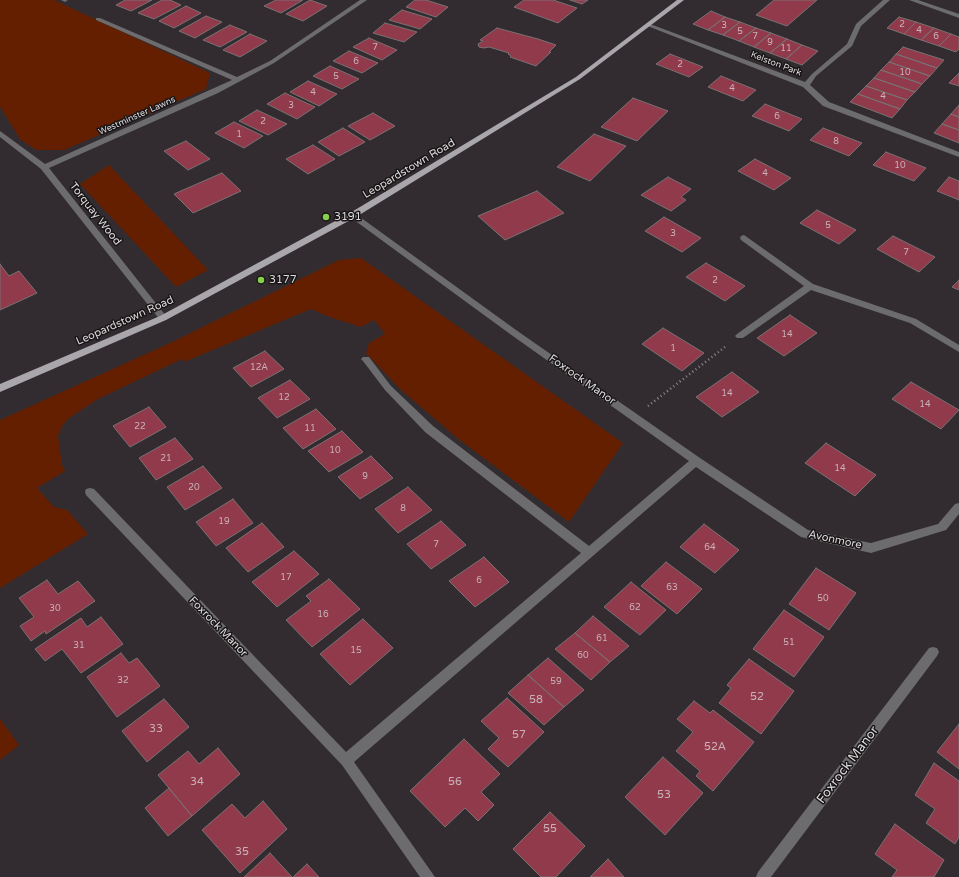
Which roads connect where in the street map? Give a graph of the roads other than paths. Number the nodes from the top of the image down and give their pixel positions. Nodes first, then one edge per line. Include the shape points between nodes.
1 (364, 0) edge
2 (681, 0) edge
3 (887, 0) edge
4 (912, 0) edge
5 (959, 16) edge
6 (98, 19) dead end
7 (648, 25) junction
8 (236, 79) junction
9 (806, 85) junction
10 (0, 132) edge
11 (959, 155) edge
12 (44, 167) junction
13 (353, 215) junction
14 (744, 238) dead end
15 (810, 286) junction
16 (163, 318) junction
17 (740, 336) road end
18 (959, 349) edge
19 (366, 359) dead end
20 (0, 388) edge
21 (696, 461) junction
22 (90, 492) dead end
23 (959, 507) edge
24 (589, 553) junction
25 (933, 652) dead end
26 (346, 761) junction
27 (428, 877) edge
28 (763, 877) edge

1 - 8 street, Westminster Lawns via 272,62
2 - 7 main road, Leopardstown Road
3 - 9 street via 858,25 850,45 814,75
4 - 5 street
6 - 8 street
7 - 9 street, Kelston Park
7 - 13 main road, Leopardstown Road via 578,78
8 - 12 street, Westminster Lawns
9 - 11 street, Kelston Park via 826,104
10 - 12 street, Torquay Wood
12 - 16 street, Torquay Wood
13 - 16 main road, Leopardstown Road
13 - 21 street, Foxrock Manor via 507,328
14 - 15 street
15 - 17 street
15 - 18 street via 913,321
16 - 20 main road, Leopardstown Road
19 - 24 street via 388,388 429,429
21 - 23 street, Avonmore via 805,534 871,548 942,527
21 - 24 street
22 - 26 street, Foxrock Manor
24 - 26 street
25 - 28 street, Foxrock Manor
26 - 27 street, Foxrock Manor

